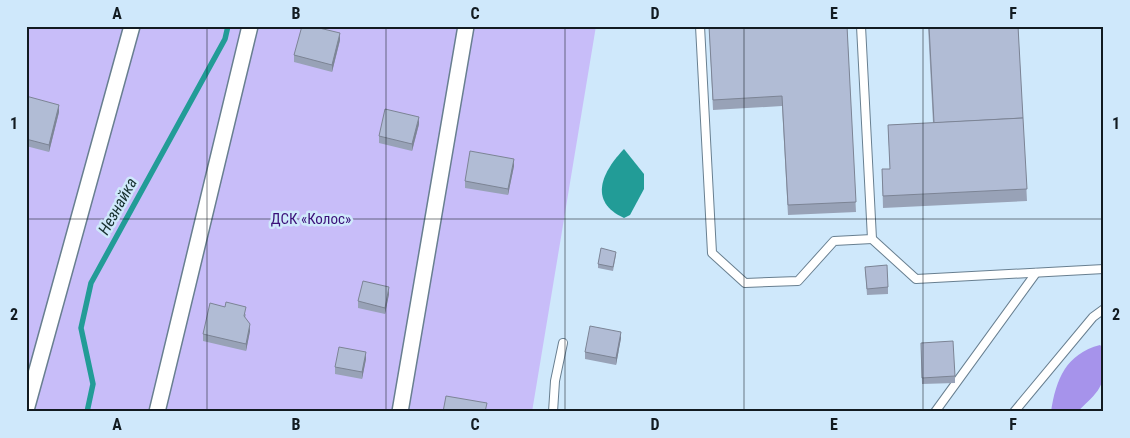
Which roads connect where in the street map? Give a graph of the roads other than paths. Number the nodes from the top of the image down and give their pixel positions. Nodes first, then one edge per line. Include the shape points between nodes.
1 (132, 26) edge
2 (250, 26) edge
3 (466, 26) edge
4 (700, 26) edge
5 (861, 26) edge
6 (872, 240) junction
7 (1104, 269) edge
8 (1036, 273) junction
9 (1104, 310) edge
10 (563, 343) dead end
11 (26, 410) edge
12 (157, 412) edge
13 (400, 412) edge
14 (553, 412) edge
15 (935, 412) edge
16 (1014, 412) edge

1 - 11 street
2 - 12 street
3 - 13 street
4 - 6 lane via 712,253 745,283 798,280 834,242
5 - 6 lane
6 - 8 lane via 916,279
7 - 8 lane
8 - 15 lane
9 - 16 lane via 1093,317
10 - 14 lane

